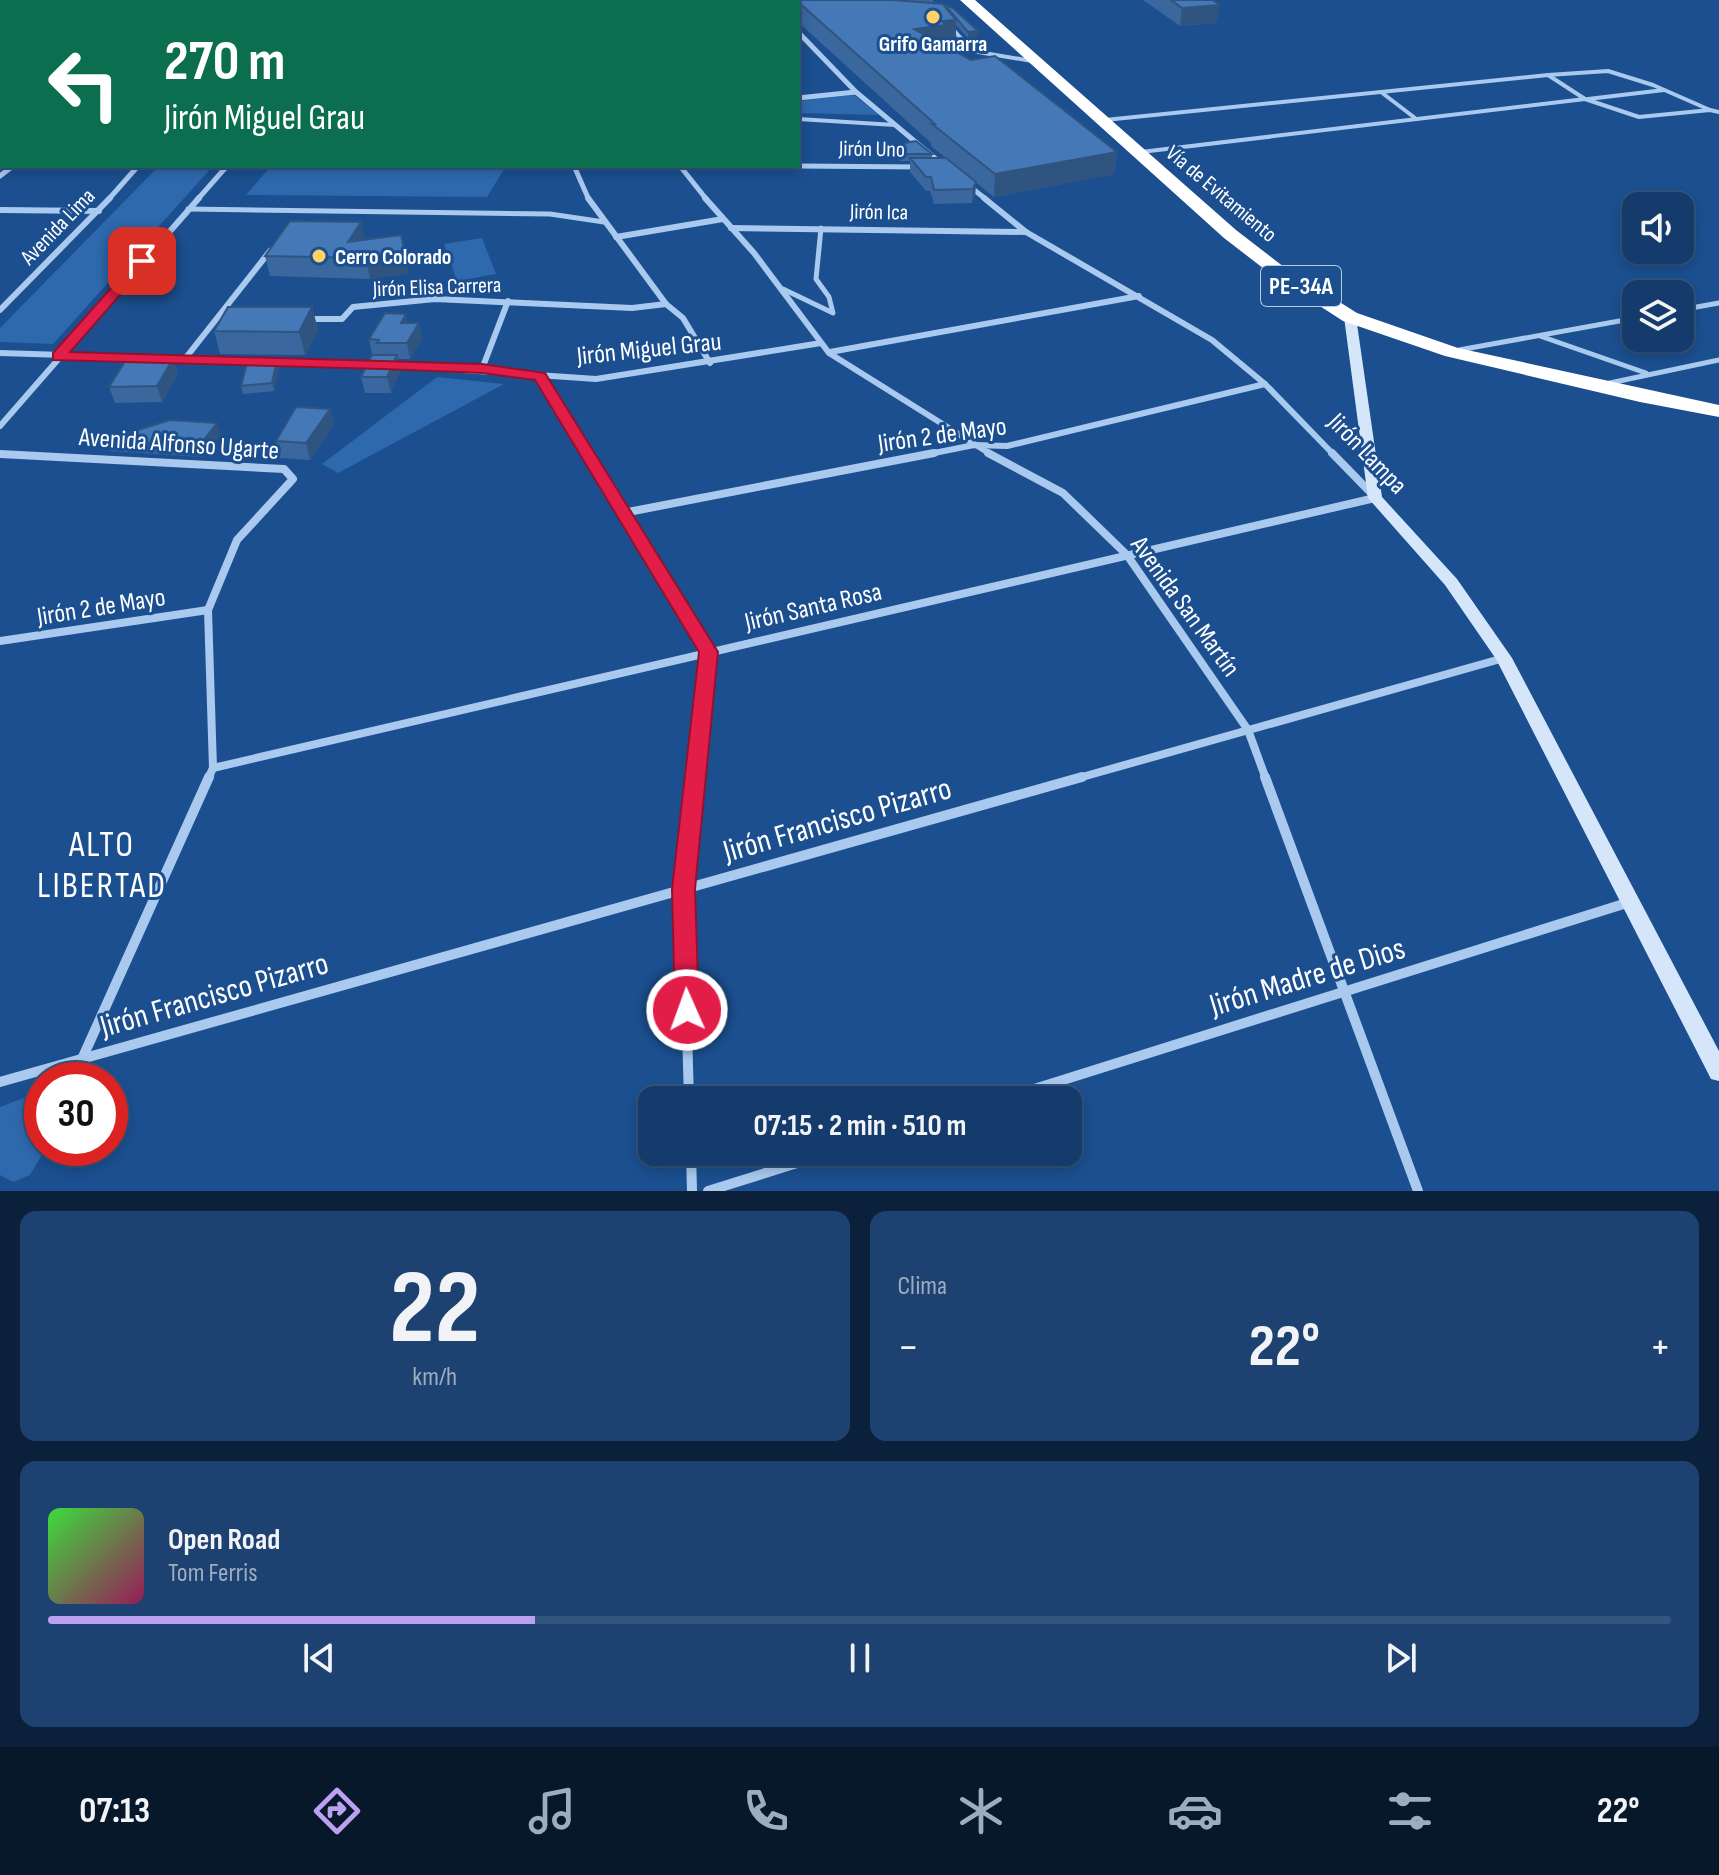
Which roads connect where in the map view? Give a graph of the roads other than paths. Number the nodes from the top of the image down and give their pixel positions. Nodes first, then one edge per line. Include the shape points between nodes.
1 (967, 0) edge
2 (945, 19) edge
3 (800, 34) edge
4 (1036, 62) junction
5 (1548, 75) junction
6 (1664, 90) junction
7 (856, 92) junction
8 (1381, 92) junction
9 (800, 98) edge
10 (1585, 99) junction
11 (1710, 110) junction
12 (1719, 112) edge
13 (1415, 118) junction
14 (800, 119) edge
15 (1102, 120) junction
16 (895, 125) junction
17 (1138, 152) junction
18 (800, 166) edge
19 (136, 168) edge
20 (225, 168) edge
21 (575, 168) edge
22 (682, 168) edge
23 (957, 176) edge
24 (188, 209) junction
25 (0, 210) edge
26 (99, 211) junction
27 (723, 219) junction
28 (604, 222) junction
29 (731, 228) junction
30 (821, 228) junction
31 (1026, 232) junction
32 (616, 237) junction
33 (278, 240) edge
34 (783, 289) junction
35 (1139, 296) junction
36 (508, 301) junction
37 (1719, 303) edge
38 (666, 304) junction
39 (1694, 307) edge
40 (0, 310) edge
41 (1350, 317) junction
42 (295, 319) edge
43 (215, 320) junction
44 (231, 320) edge
45 (1622, 320) edge
46 (1536, 335) junction
47 (821, 343) junction
48 (1452, 352) junction
49 (0, 353) edge
50 (829, 353) junction
51 (58, 356) junction
52 (184, 360) junction
53 (1719, 360) edge
54 (710, 363) junction
55 (482, 369) junction
56 (1646, 373) junction
57 (540, 376) junction
58 (1265, 384) junction
59 (1595, 386) junction
60 (1719, 411) edge
61 (0, 426) edge
62 (974, 445) junction
63 (0, 454) edge
64 (1375, 498) junction
65 (623, 513) junction
66 (1127, 555) junction
67 (208, 610) junction
68 (0, 641) edge
69 (709, 652) junction
70 (1504, 658) junction
71 (1248, 730) junction
72 (213, 768) junction
73 (683, 889) junction
74 (1631, 902) junction
75 (1344, 992) junction
76 (82, 1059) junction
77 (1719, 1072) edge
78 (0, 1082) edge
79 (689, 1086) edge
80 (1044, 1086) edge
81 (691, 1166) edge
82 (787, 1166) edge
83 (692, 1191) edge
84 (708, 1191) edge
85 (1418, 1191) edge

1 - 4 highway, Vía de Evitamiento / PE-34A
2 - 4 lane via 972,51
3 - 7 street
4 - 15 highway, Vía de Evitamiento / PE-34A
5 - 6 lane via 1608,71
5 - 8 lane
5 - 10 lane
6 - 10 lane
6 - 11 lane
7 - 9 street
7 - 16 street
8 - 13 lane
8 - 15 lane
10 - 11 lane via 1639,117
10 - 13 lane
11 - 12 lane
13 - 17 lane
14 - 16 lane
15 - 17 highway, Vía de Evitamiento / PE-34A
16 - 18 street, Jirón Uno via 945,167
17 - 41 highway, Vía de Evitamiento / PE-34A via 1230,234
19 - 26 street, Avenida Lima
20 - 24 street
21 - 28 street
22 - 27 street, Avenida San Martín
23 - 31 street, Jirón Lampa
24 - 28 lane via 550,214
24 - 51 street
25 - 26 street
26 - 40 street, Avenida Lima
27 - 29 street, Avenida San Martín
27 - 32 street
28 - 32 street
29 - 30 street, Jirón Ica
29 - 34 street, Avenida San Martín
30 - 31 street, Jirón Ica
30 - 34 lane via 816,279 833,313
31 - 35 street, Jirón Lampa
32 - 38 street
33 - 43 street
34 - 47 street, Avenida San Martín
35 - 50 street
35 - 58 street, Jirón Lampa via 1212,340
36 - 38 street, Jirón Elisa Carrera via 632,308
36 - 42 street, Jirón Elisa Carrera via 435,299 353,307 342,319
36 - 55 street
37 - 39 lane
38 - 54 street via 683,318
41 - 48 highway, Vía de Evitamiento / PE-34A
41 - 64 street
43 - 44 street
43 - 52 street
45 - 46 lane
46 - 48 lane
46 - 56 lane
47 - 50 street, Avenida San Martín
47 - 54 street, Jirón Miguel Grau
48 - 59 highway, Vía de Evitamiento / PE-34A
49 - 51 street, Jirón Miguel Grau
50 - 62 street, Avenida San Martín
51 - 52 street, Jirón Miguel Grau
51 - 61 street
52 - 55 street, Jirón Miguel Grau
53 - 56 lane
54 - 57 street, Jirón Miguel Grau via 596,379
55 - 57 street, Jirón Miguel Grau
56 - 59 lane
57 - 65 street
58 - 62 street, Jirón 2 de Mayo via 1007,446
58 - 64 street, Jirón Lampa
59 - 60 highway, Vía de Evitamiento / PE-34A
62 - 65 street, Jirón 2 de Mayo
62 - 66 street, Avenida San Martín via 1063,493
63 - 67 street, Avenida Alfonso Ugarte via 290,473 293,479 237,540
64 - 66 street, Jirón Santa Rosa
64 - 70 street, Jirón Lampa via 1451,582
65 - 69 street
66 - 69 street, Jirón Santa Rosa
66 - 71 street, Avenida San Martín
67 - 68 street, Jirón 2 de Mayo
67 - 72 street, Avenida Alfonso Ugarte
69 - 72 street, Jirón Santa Rosa
69 - 73 street
70 - 71 street, Jirón Francisco Pizarro
70 - 74 street, Jirón Lampa
71 - 73 street, Jirón Francisco Pizarro
71 - 75 street, Avenida San Martín
72 - 76 street, Avenida Alfonso Ugarte
73 - 76 street, Jirón Francisco Pizarro
73 - 79 street
74 - 75 street, Jirón Madre de Dios
74 - 77 street, Jirón Lampa
75 - 80 street, Jirón Madre de Dios
75 - 85 street, Avenida San Martín
76 - 78 street, Jirón Francisco Pizarro
81 - 83 street
82 - 84 street

